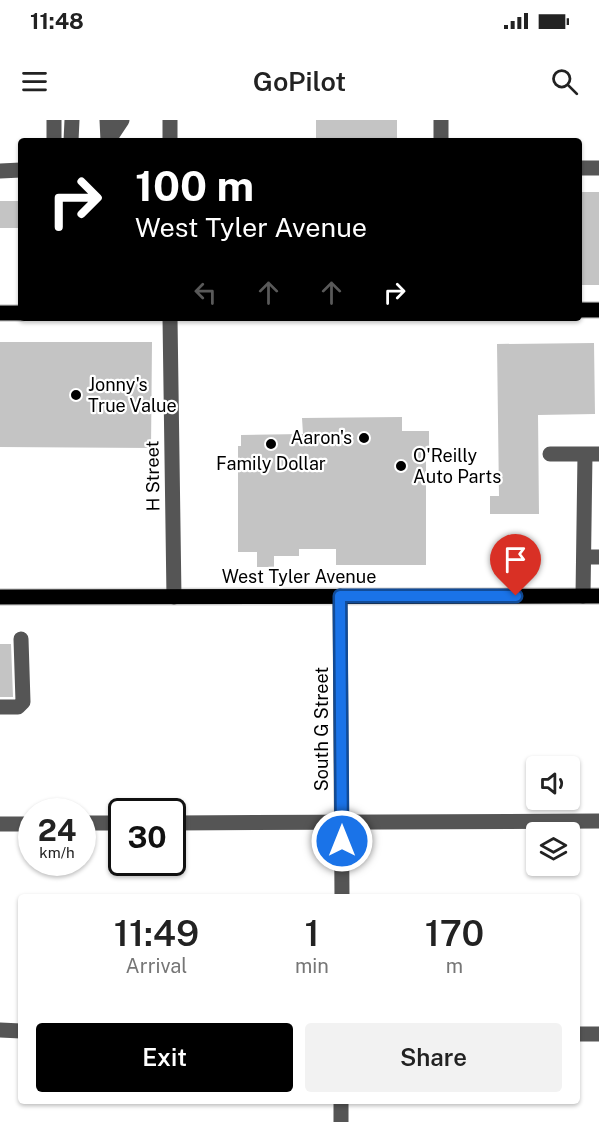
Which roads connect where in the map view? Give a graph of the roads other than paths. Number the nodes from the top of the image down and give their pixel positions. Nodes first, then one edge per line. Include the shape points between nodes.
1 (54, 120) edge
2 (72, 120) edge
3 (107, 120) edge
4 (122, 120) edge
5 (170, 120) edge
6 (441, 120) edge
7 (54, 138) edge
8 (71, 138) edge
9 (108, 138) edge
10 (110, 138) edge
11 (170, 138) edge
12 (441, 138) edge
13 (582, 168) edge
14 (599, 168) edge
15 (18, 170) edge
16 (0, 171) edge
17 (582, 310) edge
18 (599, 310) edge
19 (0, 313) edge
20 (18, 313) edge
21 (170, 321) edge
22 (550, 454) dead end
23 (592, 454) edge
24 (592, 514) edge
25 (591, 557) edge
26 (340, 596) junction
27 (583, 596) junction
28 (599, 596) edge
29 (0, 597) edge
30 (174, 597) junction
31 (21, 639) dead end
32 (0, 707) edge
33 (599, 820) edge
34 (186, 823) edge
35 (342, 823) junction
36 (0, 824) edge
37 (18, 824) edge
38 (342, 894) edge
39 (0, 1030) edge
40 (18, 1030) edge
41 (580, 1034) edge
42 (599, 1034) edge
43 (341, 1104) edge
44 (341, 1122) edge

1 - 7 street
2 - 8 street
3 - 9 street
4 - 10 street
5 - 11 street
6 - 12 street
13 - 14 street
15 - 16 street
17 - 18 main road
19 - 20 main road
21 - 30 street, H Street
22 - 23 street
23 - 24 street
24 - 25 street
25 - 27 street
26 - 27 main road, West Tyler Avenue
26 - 30 main road, West Tyler Avenue
26 - 35 street, South G Street
27 - 28 main road, West Tyler Avenue
29 - 30 main road, West Tyler Avenue
31 - 32 street via 23,702 18,707
33 - 35 street
34 - 35 street
35 - 38 street, South G Street
36 - 37 street
39 - 40 street
41 - 42 street
43 - 44 street

